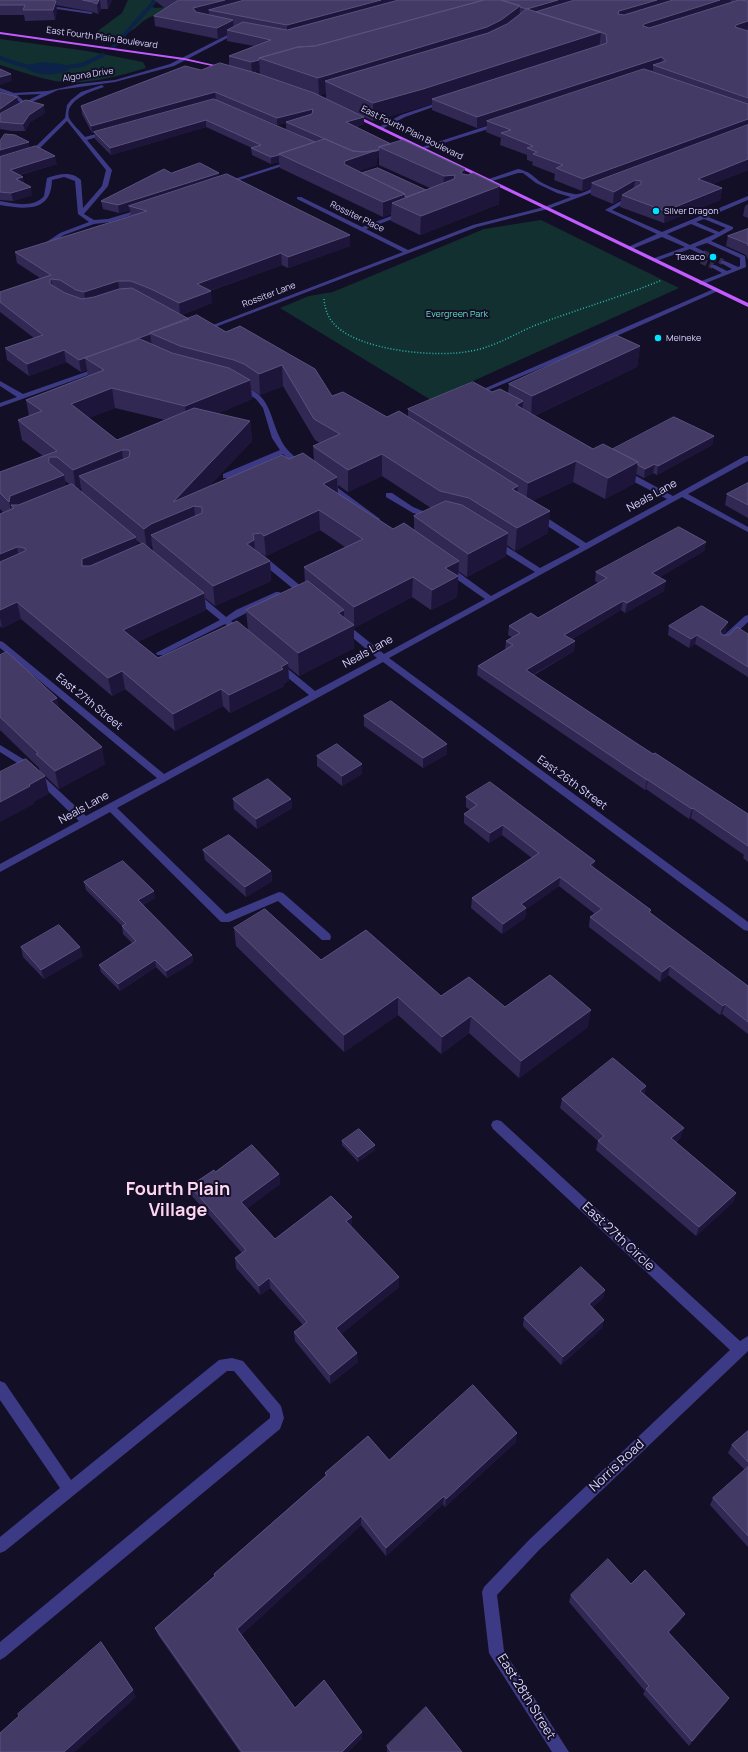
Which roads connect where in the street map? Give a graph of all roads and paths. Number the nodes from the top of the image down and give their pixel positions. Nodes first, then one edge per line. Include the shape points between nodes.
1 (38, 6) edge
2 (91, 13) dead end
3 (235, 28) edge
4 (0, 33) edge
5 (184, 59) junction
6 (232, 70) edge
7 (115, 81) junction
8 (0, 89) edge
9 (51, 92) junction
10 (13, 94) junction
11 (448, 101) edge
12 (25, 104) junction
13 (345, 111) edge
14 (67, 118) junction
15 (0, 121) edge
16 (505, 122) edge
17 (380, 128) junction
18 (115, 130) edge
19 (84, 139) junction
20 (422, 148) junction
21 (408, 152) edge
22 (20, 156) edge
23 (294, 161) edge
24 (488, 182) junction
25 (220, 185) edge
26 (606, 186) edge
27 (636, 194) edge
28 (300, 198) dead end
29 (577, 198) junction
30 (748, 198) edge
31 (0, 203) edge
32 (153, 207) edge
33 (546, 208) junction
34 (409, 211) edge
35 (81, 214) junction
36 (704, 217) junction
37 (93, 222) junction
38 (691, 222) junction
39 (361, 229) junction
40 (662, 234) junction
41 (720, 234) junction
42 (707, 241) junction
43 (689, 247) junction
44 (630, 248) junction
45 (38, 250) edge
46 (406, 251) junction
47 (680, 251) junction
48 (703, 253) tunnel mouth
49 (687, 254) tunnel mouth
50 (654, 260) junction
51 (722, 262) tunnel mouth
52 (713, 266) tunnel mouth
53 (743, 268) edge
54 (680, 272) junction
55 (727, 273) junction
56 (325, 283) junction
57 (701, 283) junction
58 (716, 290) junction
59 (748, 305) edge
60 (196, 331) edge
61 (108, 366) edge
62 (0, 383) edge
63 (231, 383) edge
64 (3, 389) edge
65 (477, 394) edge
66 (22, 397) junction
67 (0, 406) edge
68 (284, 451) junction
69 (748, 458) edge
70 (617, 469) edge
71 (308, 471) edge
72 (226, 476) dead end
73 (321, 480) edge
74 (682, 494) junction
75 (389, 495) dead end
76 (672, 499) junction
77 (532, 513) edge
78 (444, 520) edge
79 (386, 526) edge
80 (748, 530) edge
81 (489, 540) edge
82 (585, 546) junction
83 (259, 557) edge
84 (444, 566) edge
85 (539, 571) junction
86 (189, 591) edge
87 (279, 594) edge
88 (309, 597) edge
89 (489, 598) junction
90 (748, 618) edge
91 (225, 621) junction
92 (339, 623) edge
93 (243, 636) edge
94 (723, 641) edge
95 (0, 644) edge
96 (160, 653) dead end
97 (382, 658) junction
98 (273, 661) edge
99 (314, 695) junction
100 (0, 748) edge
101 (164, 778) junction
102 (110, 807) junction
103 (84, 821) junction
104 (0, 868) edge
105 (748, 927) edge
106 (326, 936) dead end
107 (497, 1125) dead end
108 (744, 1346) edge
109 (0, 1388) edge
110 (70, 1490) junction
111 (0, 1546) edge
112 (489, 1592) joint
113 (0, 1652) edge
114 (561, 1752) edge

1 - 2 street
3 - 5 street, Algona Drive via 243,29
4 - 5 main road, East Fourth Plain Boulevard
5 - 6 main road, East Fourth Plain Boulevard
5 - 7 street, Algona Drive via 172,65
7 - 9 street, Algona Drive via 79,85
7 - 14 street via 76,97 68,104
8 - 10 street
9 - 10 street
9 - 12 street, Algona Drive
10 - 12 street
11 - 17 street via 403,116
12 - 15 street, Algona Drive
13 - 17 main road, East Fourth Plain Boulevard
14 - 19 street
14 - 22 street via 33,152
16 - 20 street
17 - 20 main road, East Fourth Plain Boulevard
18 - 19 street
19 - 35 street via 109,170 106,186
20 - 21 street
20 - 24 main road, East Fourth Plain Boulevard
23 - 25 street
24 - 29 street via 518,171 525,172 538,182
24 - 33 main road, East Fourth Plain Boulevard
26 - 29 street, Rossiter Lane
27 - 40 street via 608,210
28 - 39 street, Rossiter Place
29 - 33 street, Rossiter Lane
30 - 36 street
31 - 35 street via 27,206 42,203 48,197 49,180 58,176 72,176 78,180
32 - 37 street via 108,221
33 - 44 main road, East Fourth Plain Boulevard
33 - 46 street, Rossiter Lane via 489,221
34 - 39 street
35 - 37 street
36 - 38 street
36 - 41 street via 734,230
37 - 45 street via 62,234
38 - 40 street
38 - 41 street
39 - 46 street, Rossiter Place
40 - 43 street
40 - 44 street
41 - 42 street
42 - 43 street
42 - 53 street via 743,257
43 - 47 street
43 - 48 street
44 - 50 main road, East Fourth Plain Boulevard
46 - 56 street, Rossiter Lane
47 - 49 street
47 - 50 street
50 - 54 main road, East Fourth Plain Boulevard
51 - 53 street
52 - 55 street
53 - 55 street
54 - 56 path via 635,292 530,328 486,348 439,354 407,352 381,346 355,338 340,329 327,316 324,301
54 - 57 main road, East Fourth Plain Boulevard
55 - 57 street
56 - 60 street, Rossiter Lane
57 - 58 main road, East Fourth Plain Boulevard
58 - 59 main road, East Fourth Plain Boulevard
58 - 65 street
61 - 66 street
62 - 64 street
63 - 68 street via 258,398 266,408 276,438
64 - 66 street
66 - 67 street
68 - 71 street
68 - 72 street
69 - 74 street, Neals Lane
70 - 76 street
73 - 79 street
74 - 76 street, Neals Lane
74 - 80 street
75 - 78 street via 422,514
76 - 82 street, Neals Lane
77 - 82 street
81 - 85 street
82 - 85 street, Neals Lane
83 - 88 street
84 - 89 street
85 - 89 street, Neals Lane
86 - 91 street
87 - 91 street
89 - 97 street, Neals Lane
90 - 94 street
91 - 93 street
91 - 96 street
92 - 97 street, East 26th Street
95 - 101 street, East 27th Street
97 - 99 street, Neals Lane
97 - 105 street, East 26th Street
98 - 99 street
99 - 101 street, Neals Lane
100 - 103 street via 25,764
101 - 102 street, Neals Lane
102 - 103 street, Neals Lane
102 - 106 street via 225,919 279,896
103 - 104 street, Neals Lane
107 - 108 street, East 27th Circle
108 - 112 street, Norris Road via 534,1545
109 - 110 street
110 - 111 street
110 - 113 street via 224,1365 238,1366 276,1411 277,1418 274,1424
112 - 114 street, East 28th Street via 497,1653

